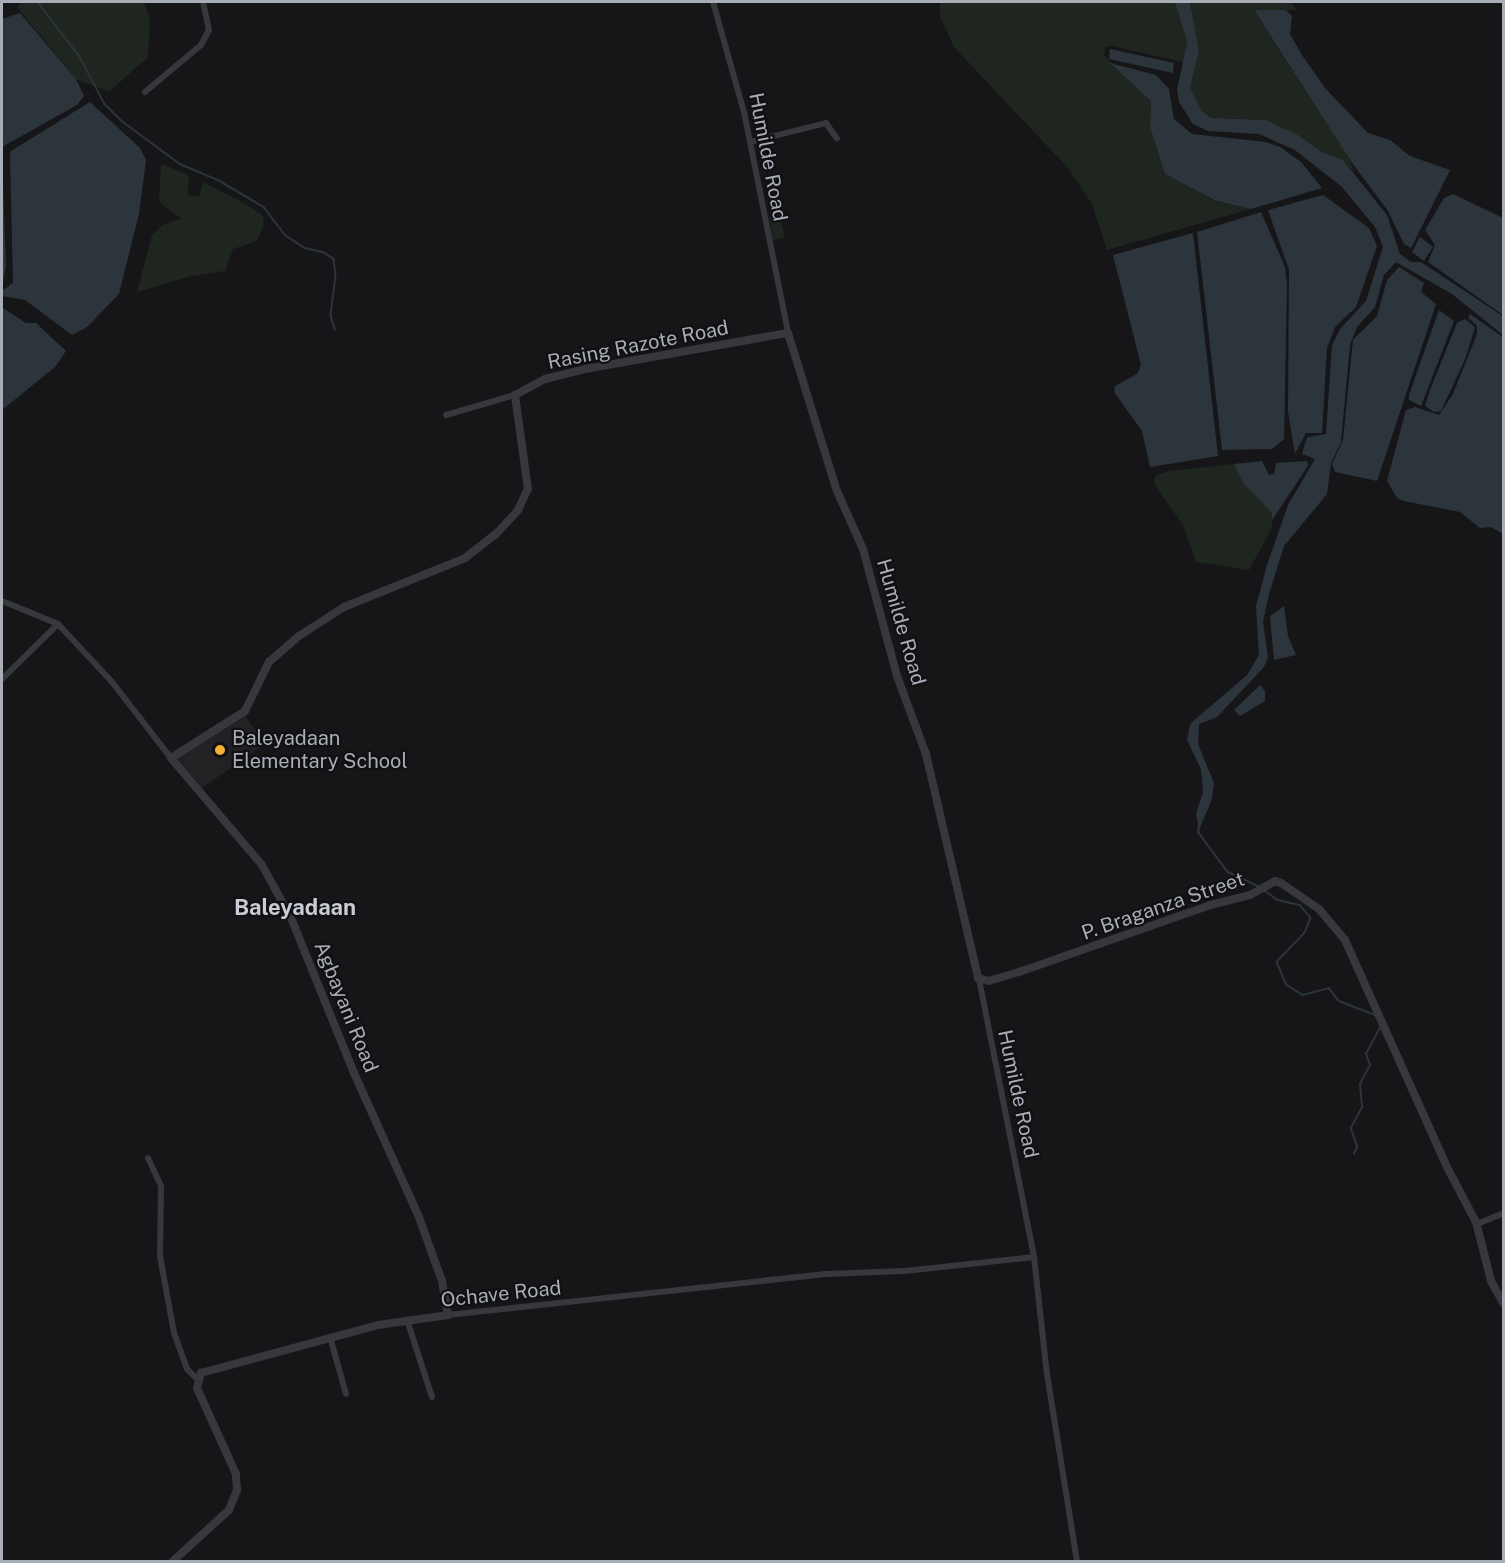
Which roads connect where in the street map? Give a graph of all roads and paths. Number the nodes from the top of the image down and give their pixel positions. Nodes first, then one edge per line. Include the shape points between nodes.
1 (203, 2) edge
2 (713, 2) edge
3 (145, 92) dead end
4 (837, 139) dead end
5 (750, 142) junction
6 (788, 333) junction
7 (515, 395) junction
8 (446, 415) dead end
9 (2, 601) edge
10 (57, 624) junction
11 (2, 679) edge
12 (171, 758) junction
13 (979, 979) junction
14 (148, 1158) dead end
15 (1503, 1214) edge
16 (1477, 1224) junction
17 (1034, 1257) junction
18 (1503, 1304) edge
19 (448, 1315) junction
20 (407, 1320) junction
21 (330, 1337) junction
22 (197, 1379) junction
23 (346, 1394) dead end
24 (432, 1397) dead end
25 (172, 1562) edge
26 (1077, 1562) edge

1 - 3 street via 209,30 201,45
2 - 5 street, Humilde Road
4 - 5 street via 826,123
5 - 6 street, Humilde Road via 770,259
6 - 7 street, Rasing Razote Road via 562,374 525,386
6 - 13 street, Humilde Road via 837,490 863,549 897,676 926,754
7 - 8 street
7 - 12 street via 528,489 522,504 496,534 465,558 344,607 299,636 268,662 245,711
9 - 10 street, Agbayani Road
10 - 11 street
10 - 12 street, Agbayani Road via 112,682
12 - 19 street, Agbayani Road via 262,865 291,918 354,1074 419,1217 442,1281
13 - 16 street, P. Braganza Street via 989,981 1022,971 1257,891 1275,881 1281,883 1319,909 1340,931
13 - 17 street, Humilde Road
14 - 22 street via 161,1186 160,1256 174,1332 187,1369
15 - 16 street
16 - 18 street, P. Braganza Street via 1491,1281
17 - 19 street, Ochave Road via 905,1271 807,1276
17 - 26 street, Humilde Road via 1059,1459
19 - 20 street, Ochave Road
20 - 21 street, Ochave Road
20 - 24 street
21 - 22 street, Ochave Road via 212,1368
21 - 23 street
22 - 25 street via 199,1394 236,1474 237,1490 229,1510

